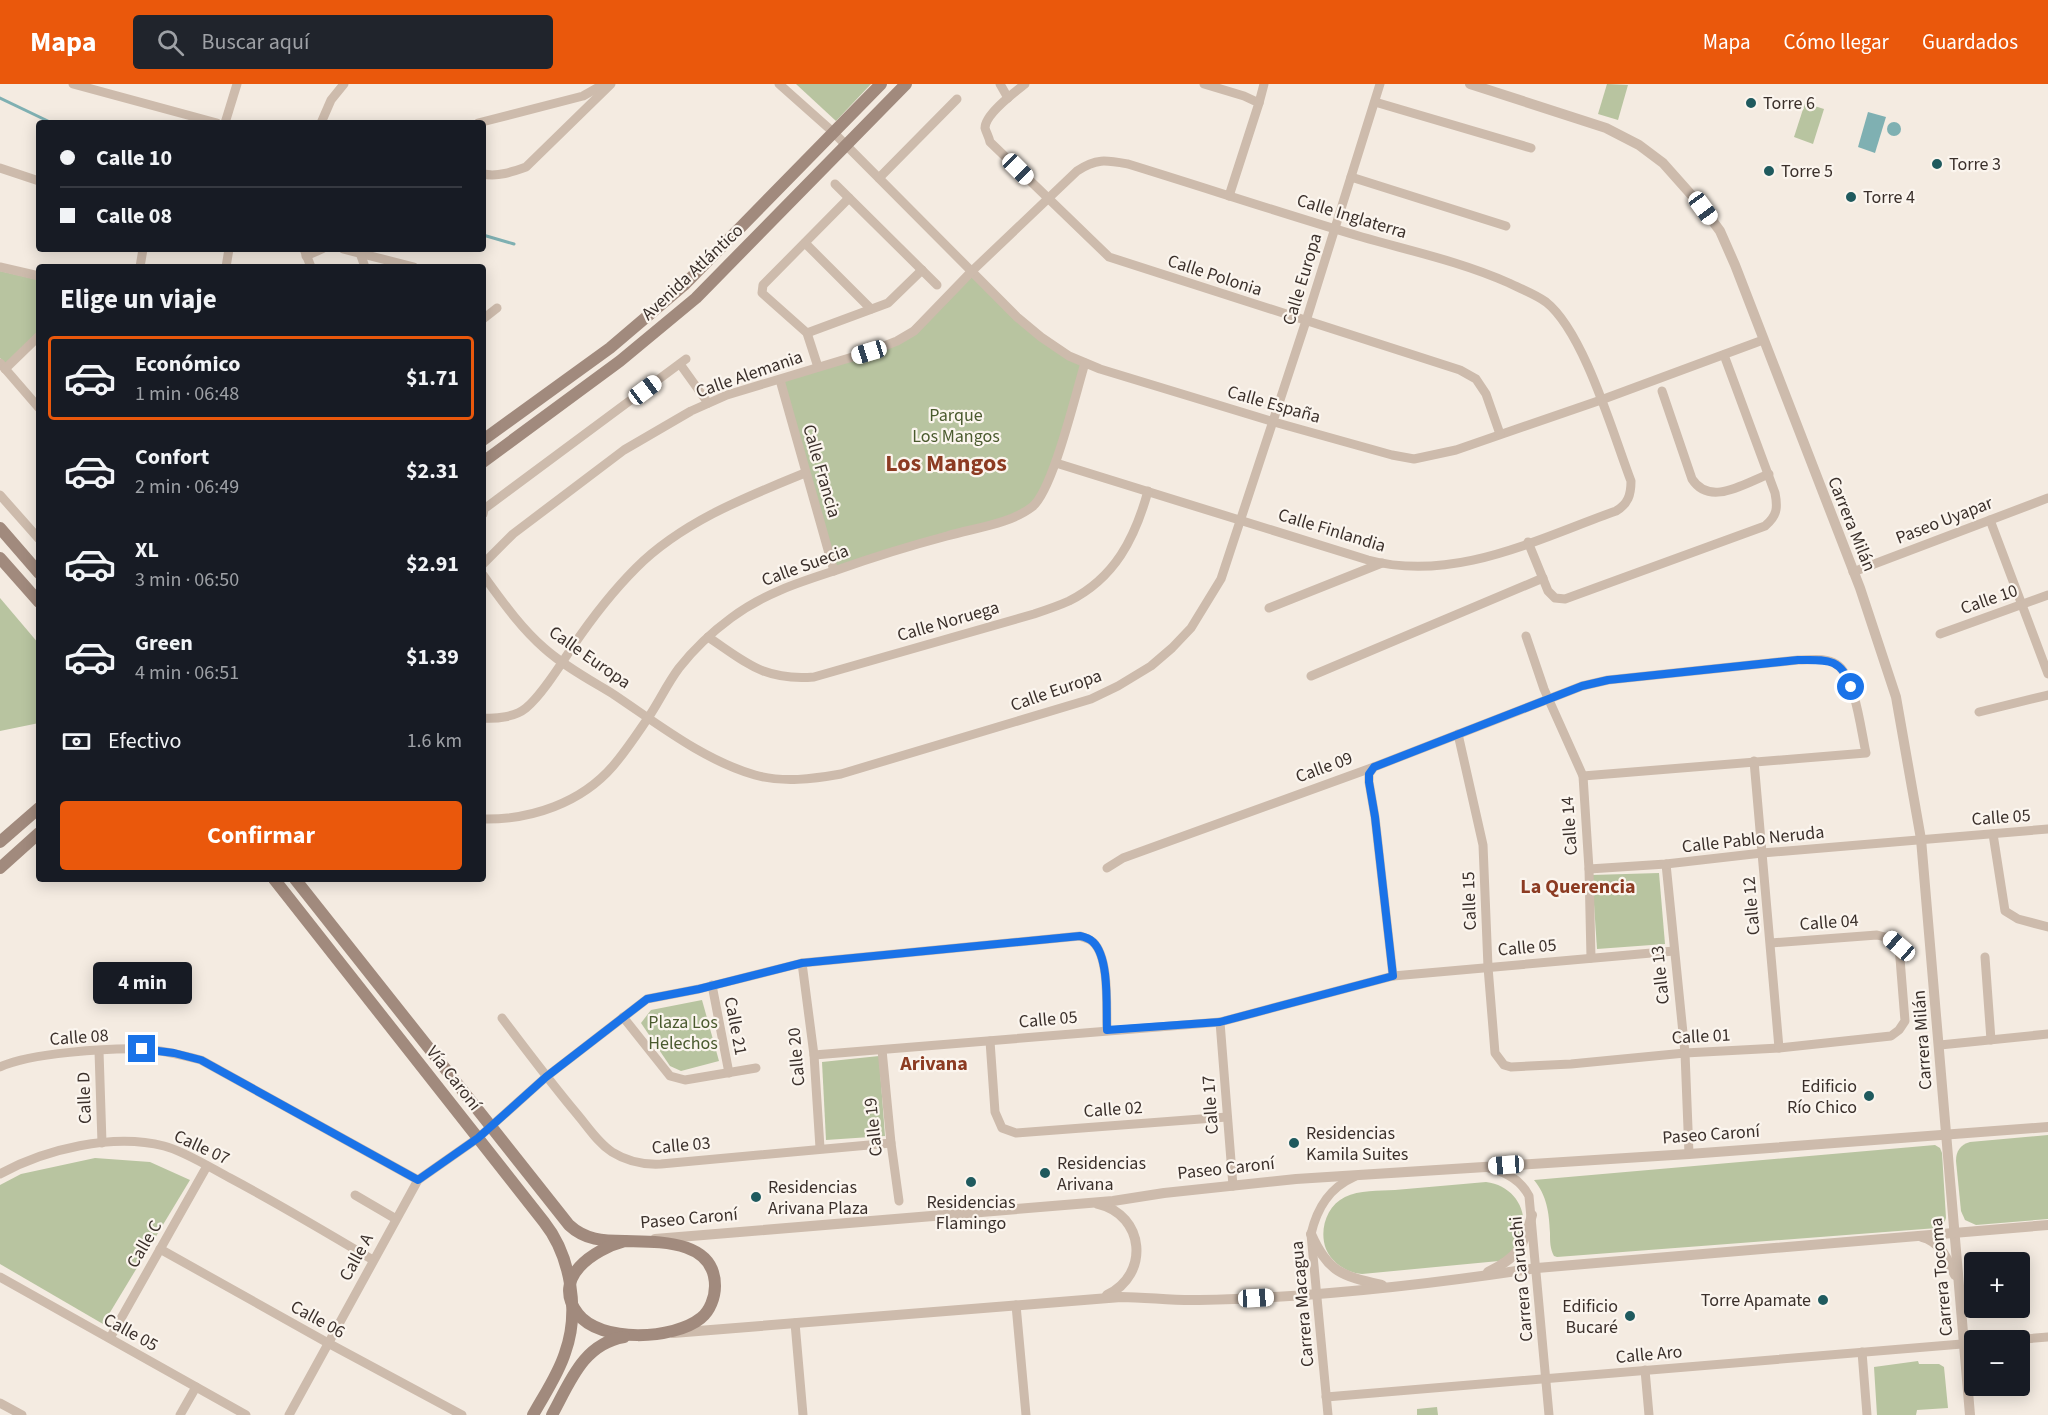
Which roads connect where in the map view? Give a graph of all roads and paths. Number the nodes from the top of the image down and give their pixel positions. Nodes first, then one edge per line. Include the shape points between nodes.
1 (73, 84) edge
2 (237, 84) edge
3 (344, 84) edge
4 (604, 84) edge
5 (611, 84) edge
6 (779, 84) edge
7 (881, 84) edge
8 (906, 84) edge
9 (1000, 84) edge
10 (1025, 84) edge
11 (1204, 84) edge
12 (1264, 84) edge
13 (1380, 84) edge
14 (1470, 84) edge
15 (1008, 98) junction
16 (957, 99) dead end
17 (1375, 102) junction
18 (1259, 103) junction
19 (206, 120) edge
20 (226, 120) edge
21 (322, 120) edge
22 (486, 121) edge
23 (833, 132) junction
24 (845, 145) junction
25 (1531, 148) dead end
26 (0, 168) edge
27 (486, 174) edge
28 (1351, 177) junction
29 (879, 178) junction
30 (36, 180) edge
31 (835, 184) dead end
32 (1229, 196) junction
33 (849, 198) junction
34 (1048, 198) junction
35 (1506, 226) dead end
36 (1335, 229) junction
37 (805, 243) junction
38 (356, 252) edge
39 (360, 253) junction
40 (364, 264) edge
41 (402, 264) edge
42 (0, 267) edge
43 (922, 270) junction
44 (972, 271) junction
45 (36, 275) edge
46 (937, 285) dead end
47 (496, 308) dead end
48 (871, 309) junction
49 (486, 316) edge
50 (1306, 321) junction
51 (807, 333) junction
52 (36, 338) edge
53 (1763, 340) junction
54 (1724, 355) junction
55 (1085, 363) junction
56 (3, 366) edge
57 (818, 367) junction
58 (780, 380) junction
59 (1662, 391) dead end
60 (1601, 400) junction
61 (708, 403) junction
62 (36, 404) edge
63 (1274, 422) junction
64 (1500, 434) junction
65 (486, 438) edge
66 (486, 460) edge
67 (1056, 463) junction
68 (805, 472) junction
69 (1769, 474) junction
70 (1148, 491) junction
71 (0, 495) edge
72 (2048, 498) edge
73 (1629, 499) joint
74 (486, 508) edge
75 (1241, 519) junction
76 (1990, 520) junction
77 (0, 528) edge
78 (36, 537) edge
79 (1528, 542) junction
80 (0, 558) edge
81 (486, 561) edge
82 (1382, 563) junction
83 (36, 570) edge
84 (834, 571) junction
85 (1853, 572) junction
86 (1543, 578) junction
87 (486, 579) edge
88 (2048, 595) edge
89 (36, 599) edge
90 (2022, 605) junction
91 (1269, 608) dead end
92 (1940, 634) dead end
93 (1526, 636) dead end
94 (708, 637) junction
95 (563, 661) junction
96 (2048, 674) edge
97 (1311, 676) dead end
98 (2048, 695) edge
99 (1549, 698) junction
100 (1979, 712) dead end
101 (648, 717) junction
102 (486, 718) edge
103 (1458, 734) junction
104 (1754, 761) junction
105 (1374, 767) junction
106 (1583, 776) junction
107 (36, 811) edge
108 (486, 819) edge
109 (2048, 830) edge
110 (1993, 834) junction
111 (36, 836) edge
112 (1921, 839) junction
113 (0, 842) edge
114 (1762, 853) junction
115 (1666, 864) junction
116 (0, 868) edge
117 (1107, 868) dead end
118 (1589, 869) junction
119 (276, 882) edge
120 (297, 882) edge
121 (2048, 927) edge
122 (1771, 943) junction
123 (1674, 951) junction
124 (1985, 957) dead end
125 (1591, 958) junction
126 (802, 963) junction
127 (1488, 967) junction
128 (1393, 976) junction
129 (712, 986) junction
130 (623, 1017) junction
131 (502, 1018) dead end
132 (1220, 1022) junction
133 (1107, 1030) junction
134 (1899, 1030) joint
135 (2048, 1034) edge
136 (1991, 1040) junction
137 (990, 1041) junction
138 (1940, 1045) junction
139 (1779, 1048) junction
140 (882, 1050) junction
141 (99, 1051) junction
142 (1685, 1053) junction
143 (814, 1056) junction
144 (1504, 1065) joint
145 (0, 1067) edge
146 (756, 1068) dead end
147 (729, 1073) junction
148 (546, 1077) junction
149 (1227, 1117) junction
150 (491, 1127) junction
151 (2048, 1127) edge
152 (1946, 1136) junction
153 (478, 1138) junction
154 (102, 1143) junction
155 (891, 1143) junction
156 (820, 1148) junction
157 (1689, 1154) junction
158 (207, 1166) junction
159 (1484, 1167) junction
160 (0, 1174) edge
161 (1359, 1175) junction
162 (418, 1180) junction
163 (1233, 1186) junction
164 (355, 1195) dead end
165 (899, 1201) dead end
166 (1091, 1203) junction
167 (1532, 1215) junction
168 (396, 1219) junction
169 (2048, 1225) edge
170 (1954, 1233) junction
171 (1311, 1234) junction
172 (1913, 1235) junction
173 (624, 1241) junction
174 (160, 1249) junction
175 (374, 1260) junction
176 (1537, 1268) junction
177 (0, 1277) edge
178 (1477, 1278) junction
179 (1958, 1281) junction
180 (1392, 1287) junction
181 (1317, 1295) junction
182 (570, 1298) junction
183 (1095, 1299) junction
184 (1016, 1305) junction
185 (795, 1323) junction
186 (1967, 1330) edge
187 (646, 1335) junction
188 (2048, 1337) edge
189 (110, 1338) junction
190 (2030, 1338) edge
191 (328, 1343) junction
192 (1964, 1344) edge
193 (1862, 1352) junction
194 (1645, 1370) junction
195 (1546, 1379) junction
196 (196, 1387) junction
197 (1970, 1396) edge
198 (1326, 1397) junction
199 (0, 1403) edge
200 (22, 1415) edge
201 (180, 1415) edge
202 (246, 1415) edge
203 (289, 1415) edge
204 (462, 1415) edge
205 (533, 1415) edge
206 (552, 1415) edge
207 (803, 1415) edge
208 (1026, 1415) edge
209 (1328, 1415) edge
210 (1549, 1415) edge
211 (1649, 1415) edge
212 (1867, 1415) edge
213 (1970, 1415) edge

1 - 19 street
2 - 20 street
3 - 21 street
4 - 22 street via 583,96
5 - 27 street via 526,167
6 - 23 street, Calle España
7 - 23 main road, Avenida Atlántico
8 - 24 main road, Avenida Atlántico
9 - 15 street
10 - 15 street
11 - 18 street
12 - 18 street
13 - 17 street, Calle Europa
14 - 53 street, Carrera Milán via 1606,128 1663,163 1720,231
15 - 34 street, Calle Polonia via 986,123 990,142
16 - 29 street
17 - 25 street
17 - 28 street, Calle Europa
18 - 32 street
23 - 24 street, Calle España
23 - 65 main road, Avenida Atlántico via 684,285 610,348
24 - 29 street, Calle España
24 - 66 main road, Avenida Atlántico via 696,298 620,361
26 - 30 street
28 - 35 street
28 - 36 street, Calle Europa
29 - 44 street, Calle España
31 - 33 street
32 - 34 street, Calle Inglaterra via 1107,160 1083,166
32 - 36 street, Calle Inglaterra
33 - 37 street
33 - 43 street
34 - 44 street, Calle Inglaterra
34 - 50 street, Calle Polonia via 1109,257
36 - 50 street, Calle Europa
36 - 60 street, Calle Inglaterra via 1478,270 1545,302 1574,337
37 - 48 street
37 - 51 street via 764,285 762,293
38 - 39 street
39 - 40 street
39 - 41 street
42 - 45 street
43 - 46 street
43 - 48 street via 888,303
44 - 55 street, Calle España via 1041,337
44 - 57 street, Calle Alemania via 914,331 869,352
47 - 49 street
48 - 51 street
50 - 63 street, Calle Europa
50 - 64 street, Calle Polonia via 1460,370 1476,379 1486,394
51 - 57 street
52 - 56 street
53 - 54 street, Calle España
53 - 85 street, Carrera Milán
54 - 60 street, Calle España
54 - 69 street
55 - 63 street, Calle España
55 - 67 street, Calle Suecia
56 - 62 street
57 - 58 street, Calle Alemania
58 - 61 street, Calle Alemania
58 - 68 street, Calle Francia
59 - 69 street via 1696,486 1720,493
60 - 64 street, Calle España
60 - 73 street, Calle Inglaterra via 1630,481
61 - 74 street via 683,362
61 - 81 street, Calle Alemania via 624,450 513,534
63 - 64 street, Calle España via 1414,459 1456,450
63 - 75 street, Calle Europa
67 - 70 street, Calle Finlandia
67 - 84 street, Calle Suecia via 1035,506 1022,513
68 - 84 street, Calle Francia
68 - 95 street via 712,514 636,568 585,628
69 - 86 street via 1778,506 1766,526 1565,599 1551,595
70 - 75 street, Calle Finlandia
70 - 94 street, Calle Noruega via 1138,525 1113,566 1094,585 1069,601 1034,614 814,677 792,679 753,667
71 - 78 street
72 - 76 street, Paseo Uyapar
73 - 79 street, Calle Finlandia via 1616,511
75 - 82 street, Calle Finlandia
75 - 101 street, Calle Europa via 1221,579 1191,628 1151,666 1091,699 841,774 809,779 757,776 730,766
76 - 85 street, Paseo Uyapar
76 - 90 street
77 - 83 main road
79 - 82 street, Calle Finlandia via 1451,565
79 - 86 street
80 - 89 main road
82 - 91 street
84 - 94 street, Calle Suecia via 756,601
85 - 112 street, Carrera Milán via 1896,697
86 - 97 street
87 - 95 street, Calle Europa via 522,627
88 - 90 street, Calle 10
90 - 92 street, Calle 10
90 - 96 street
93 - 99 street, Calle 14
94 - 101 street, Calle Suecia via 678,669
95 - 101 street, Calle Europa
95 - 102 street via 526,708 511,715
98 - 100 street
99 - 103 street, Calle 09
99 - 104 street, Calle 09 via 1582,686 1638,676 1798,660 1837,664 1851,687 1866,753
99 - 106 street, Calle 14
101 - 108 street, Calle Suecia via 613,766 582,794 535,813 505,820
103 - 105 street, Calle 09
103 - 127 street, Calle 15 via 1483,844
104 - 106 street
104 - 114 street, Calle 12
105 - 117 street, Calle 09 via 1123,858
105 - 128 street via 1369,782
106 - 118 street, Calle 14
107 - 113 main road
109 - 110 street, Calle 05
110 - 112 street, Calle 05
110 - 121 street via 2005,911
111 - 116 main road
112 - 114 street, Calle Pablo Neruda
112 - 138 street, Carrera Milán
114 - 115 street, Calle Pablo Neruda
114 - 122 street, Calle 12
115 - 118 street, Calle Pablo Neruda
115 - 123 street, Calle 13
118 - 125 street, Calle 14
119 - 153 main road, Vía Caroní
120 - 150 main road, Vía Caroní
122 - 134 street, Calle 04 via 1877,935 1889,938 1899,946 1905,1021
122 - 139 street, Calle 12
123 - 125 street, Calle 05
123 - 142 street, Calle 13
124 - 136 street
125 - 127 street, Calle 05
126 - 129 street
126 - 133 street via 1080,936 1092,940 1104,965
126 - 143 street, Calle 20
127 - 128 street, Calle 05
127 - 144 street, Calle 15 via 1495,1053
128 - 132 street, Calle 05
129 - 130 street via 647,999
129 - 147 street, Calle 21
130 - 147 street via 670,1076 685,1080
130 - 148 street
131 - 148 street, Calle 03
132 - 133 street, Calle 05
132 - 149 street, Calle 17
133 - 137 street, Calle 05
134 - 139 street, Calle 01 via 1891,1036
135 - 136 street
136 - 138 street
137 - 140 street, Calle 05
137 - 149 street, Calle 02 via 995,1112 1002,1128 1016,1133
138 - 152 street, Carrera Milán
139 - 142 street, Calle 01
140 - 143 street, Calle 05
140 - 155 street, Calle 19
141 - 145 street, Calle 08 via 40,1056
141 - 154 street, Calle D
141 - 162 street, Calle 08 via 142,1049 201,1060
142 - 144 street, Calle 01 via 1571,1064
142 - 157 street, Calle 13
143 - 156 street, Calle 20
146 - 147 street
148 - 150 street
148 - 156 street, Calle 03 via 595,1137 629,1161 645,1165
149 - 163 street, Calle 17
150 - 153 street, Calle A
150 - 173 main road, Vía Caroní via 575,1231 598,1240
151 - 152 street, Paseo Caroní
152 - 157 street, Paseo Caroní
152 - 170 street, Carrera Tocoma
153 - 162 street, Calle A
153 - 182 main road, Vía Caroní via 550,1229 566,1265
154 - 158 street, Calle 07 via 165,1146
154 - 160 street, Calle 07 via 59,1150
155 - 156 street, Calle 03
155 - 165 street, Calle 19
157 - 159 street, Paseo Caroní
158 - 174 street, Calle C
158 - 175 street, Calle 07
159 - 161 street, Paseo Caroní
159 - 167 street, Carrera Caruachi via 1507,1174 1525,1188
161 - 163 street, Paseo Caroní
161 - 171 street, Carrera Macagua via 1332,1190 1319,1210
162 - 168 street, Calle A
163 - 166 street, Paseo Caroní
164 - 168 street
166 - 173 street, Paseo Caroní
166 - 183 street via 1119,1213 1131,1228 1137,1245 1135,1264 1127,1280 1114,1292
167 - 176 street, Carrera Caruachi
167 - 178 street via 1521,1249
168 - 175 street, Calle A
169 - 170 street, Paseo Caroní
170 - 172 street, Paseo Caroní
170 - 179 street, Carrera Tocoma
171 - 180 street via 1318,1251 1333,1268 1358,1280
171 - 181 street, Carrera Macagua
172 - 176 street, Paseo Caroní
172 - 179 street via 1934,1242
173 - 182 main road, Paseo Caroní via 601,1249 581,1263 573,1274
173 - 187 main road, Paseo Caroní via 669,1243 693,1250 709,1264 715,1280 711,1305 701,1318 680,1328
174 - 189 street, Calle C
174 - 191 street, Calle 06
175 - 191 street, Calle A
176 - 178 street, Paseo Caroní
176 - 195 street, Carrera Caruachi
177 - 189 street, Calle 05
178 - 180 street, Paseo Caroní
179 - 186 street, Carrera Tocoma
180 - 181 street, Paseo Caroní
181 - 183 street, Paseo Caroní
181 - 198 street, Carrera Macagua
182 - 187 main road, Paseo Caroní via 581,1318 596,1328
182 - 205 main road, Vía Caroní via 566,1351
183 - 184 street, Paseo Caroní
184 - 185 street, Paseo Caroní
184 - 208 street
185 - 187 street, Paseo Caroní
185 - 207 street
187 - 206 main road via 615,1339 591,1351
188 - 190 street
189 - 196 street, Calle 05
191 - 203 street, Calle A
191 - 204 street, Calle 06
192 - 193 street, Calle Aro
193 - 194 street, Calle Aro
193 - 212 street
194 - 195 street, Calle Aro
194 - 211 street
195 - 198 street, Calle Aro
195 - 210 street, Carrera Caruachi
196 - 201 street
196 - 202 street, Calle 05
197 - 213 street, Carrera Tocoma
198 - 209 street, Carrera Macagua
199 - 200 street

